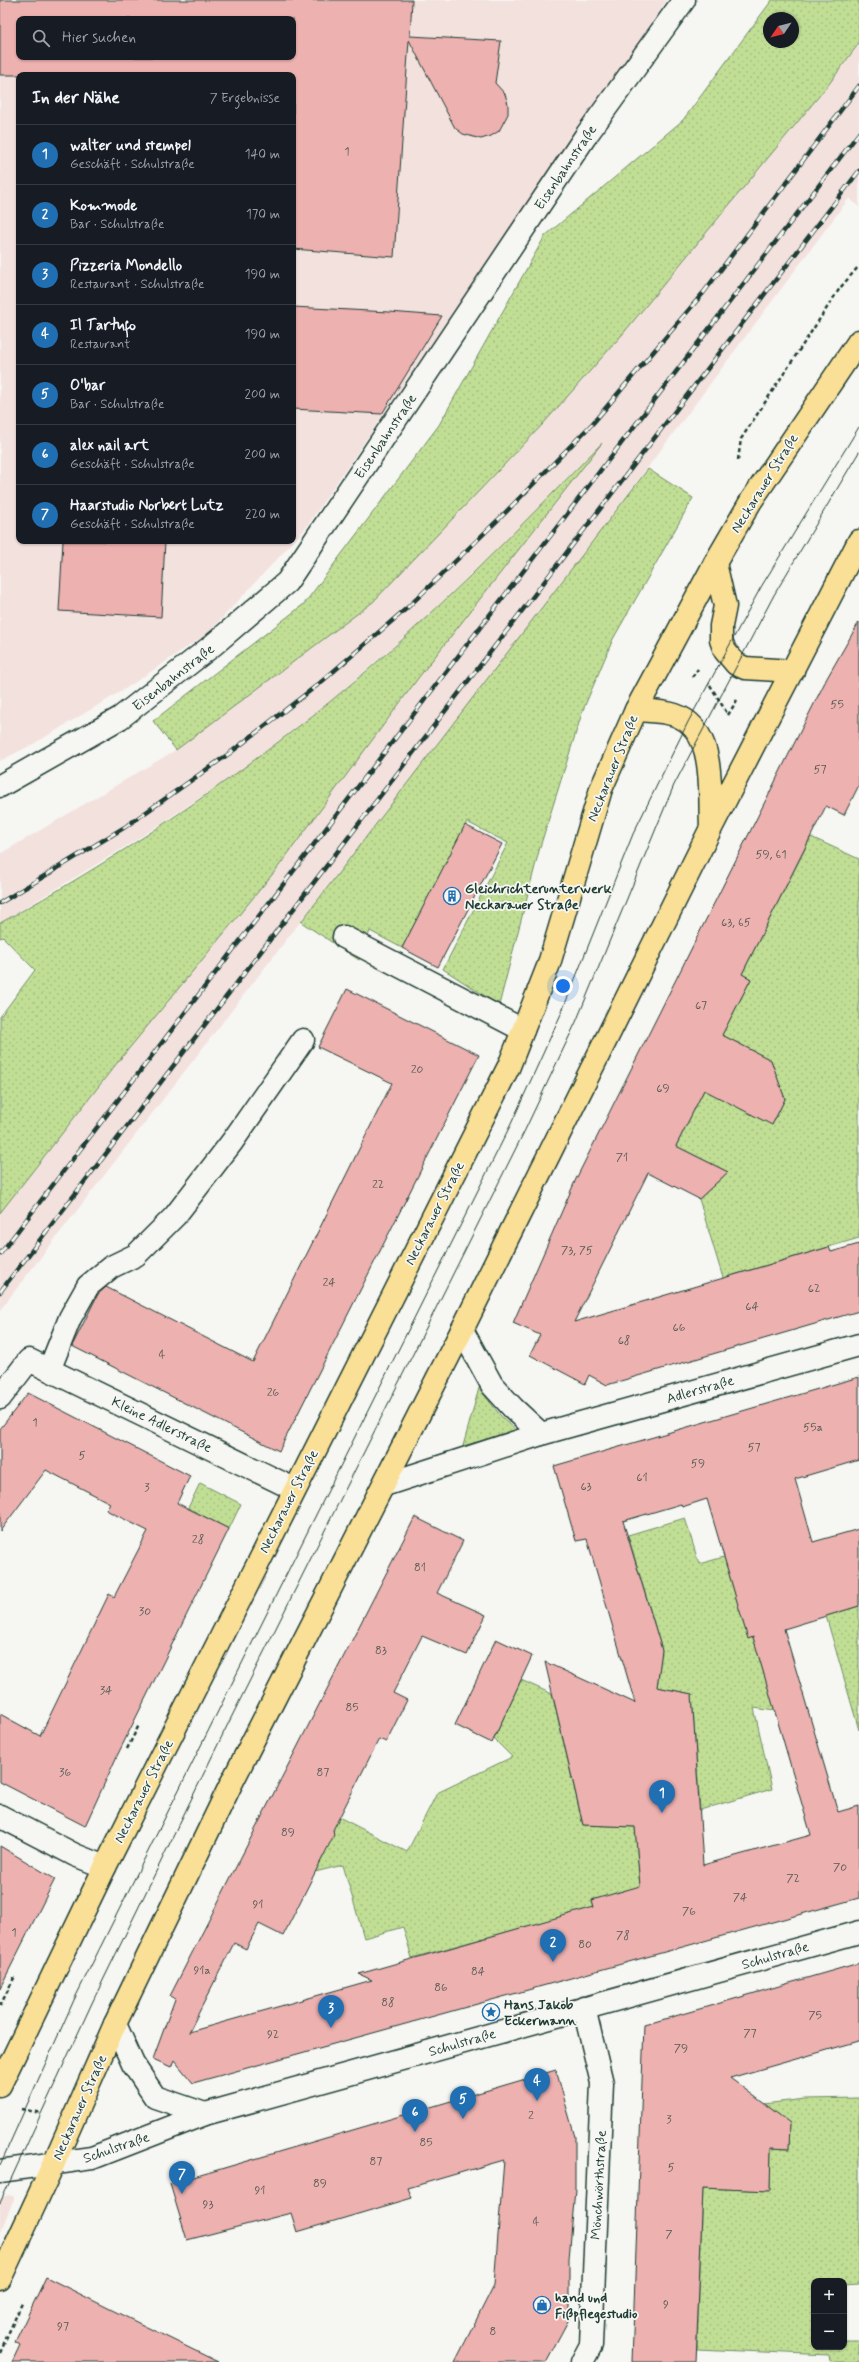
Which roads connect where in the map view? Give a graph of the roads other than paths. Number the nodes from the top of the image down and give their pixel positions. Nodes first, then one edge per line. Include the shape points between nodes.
1 (678, 2) edge
2 (859, 342) edge
3 (859, 541) edge
4 (715, 563) junction
5 (793, 671) junction
6 (636, 710) junction
7 (0, 786) edge
8 (711, 828) junction
9 (344, 937) dead end
10 (523, 1030) junction
11 (303, 1040) dead end
12 (462, 1330) junction
13 (859, 1345) edge
14 (50, 1368) junction
15 (0, 1398) edge
16 (541, 1434) junction
17 (384, 1485) junction
18 (294, 1490) junction
19 (0, 1816) edge
20 (105, 1867) junction
21 (859, 1932) edge
22 (584, 2008) junction
23 (115, 2024) junction
24 (0, 2084) edge
25 (205, 2114) junction
26 (53, 2165) junction
27 (0, 2171) edge
28 (0, 2279) edge
29 (582, 2362) edge

1 - 7 street, Eisenbahnstraße via 287,582 213,645 120,718
2 - 4 main road, Neckarauer Straße via 751,501
3 - 5 main road, Neckarauer Straße
4 - 5 main road via 726,606 720,626 725,651 736,664 745,668
4 - 6 main road, Neckarauer Straße
5 - 8 main road, Neckarauer Straße
6 - 8 main road via 676,715 694,727 705,750 708,765
6 - 10 main road, Neckarauer Straße via 601,789 549,964
8 - 12 main road, Neckarauer Straße
9 - 10 street
10 - 18 main road, Neckarauer Straße via 509,1066
11 - 14 street via 232,1142 175,1216 136,1255 111,1267 88,1286 70,1318
12 - 16 street via 492,1384 512,1408
12 - 17 main road, Neckarauer Straße
13 - 16 street, Adlerstraße
14 - 15 street, Kleine Adlerstraße via 29,1360
14 - 18 street, Kleine Adlerstraße
16 - 17 street, Adlerstraße
17 - 23 main road, Neckarauer Straße via 232,1782
18 - 20 main road, Neckarauer Straße
19 - 20 street via 75,1855
20 - 24 main road, Neckarauer Straße
21 - 22 street, Schulstraße
22 - 25 street, Schulstraße
22 - 29 street, Mönchwörthstraße via 602,2083 591,2345
23 - 25 street via 133,2064 155,2097
23 - 26 main road, Neckarauer Straße
25 - 26 street, Schulstraße via 92,2158
26 - 27 street, Schulstraße
26 - 28 main road, Neckarauer Straße

